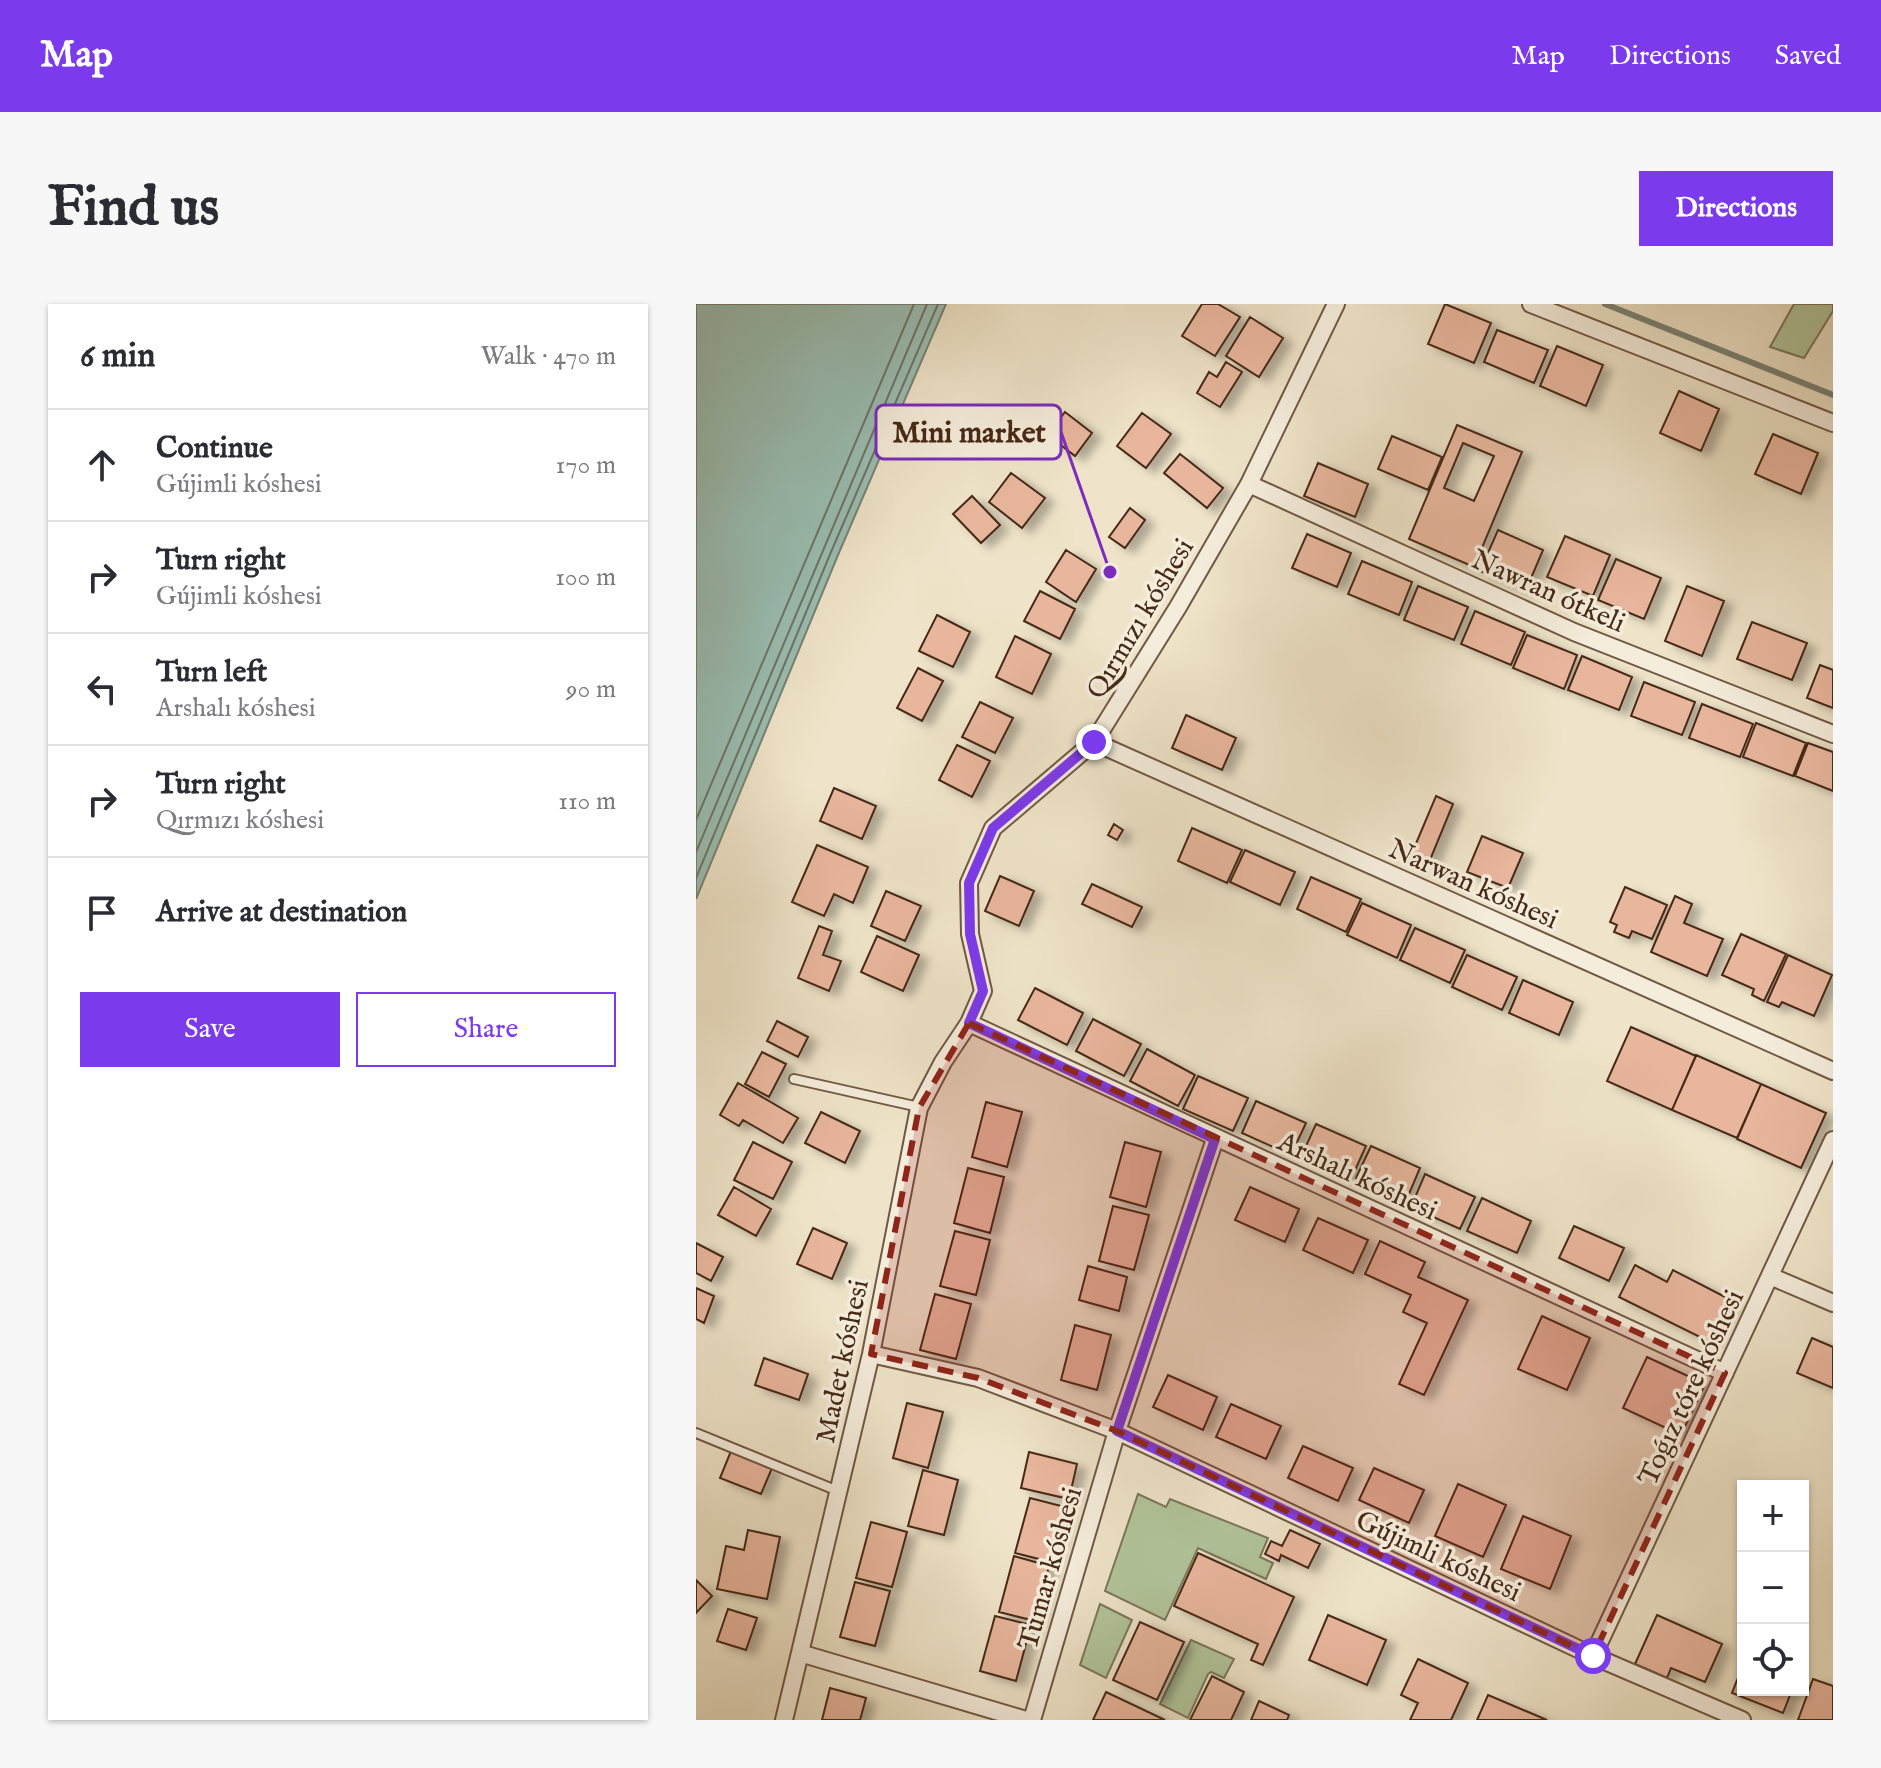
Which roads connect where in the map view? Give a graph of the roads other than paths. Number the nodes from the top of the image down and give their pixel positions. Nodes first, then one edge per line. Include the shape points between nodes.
1 (1336, 304) edge
2 (1531, 304) edge
3 (1833, 423) edge
4 (1249, 484) junction
5 (1833, 734) edge
6 (1094, 742) junction
7 (969, 1023) junction
8 (1833, 1071) edge
9 (794, 1079) dead end
10 (919, 1108) junction
11 (1215, 1139) junction
12 (1833, 1140) edge
13 (1770, 1276) junction
14 (1833, 1303) edge
15 (871, 1354) junction
16 (1725, 1373) junction
17 (1117, 1431) junction
18 (696, 1433) edge
19 (838, 1491) junction
20 (800, 1653) junction
21 (1593, 1656) junction
22 (784, 1720) edge
23 (1029, 1720) edge
24 (1742, 1720) edge

1 - 4 street, Qırmızı kóshesi
2 - 3 street
4 - 5 street, Nawran ótkeli via 1574,632
4 - 6 street, Qırmızı kóshesi
6 - 7 street, Qırmızı kóshesi via 993,828 969,883 970,934 983,991
6 - 8 street, Narwan kóshesi
7 - 10 street, Madet kóshesi
7 - 11 street, Arshalı kóshesi
9 - 10 lane
10 - 15 street, Madet kóshesi
11 - 16 street, Arshalı kóshesi
11 - 17 street
12 - 13 street, Toǵız tóre kóshesi
13 - 14 street
13 - 16 street, Toǵız tóre kóshesi
15 - 17 street, Gújimli kóshesi via 978,1378
15 - 19 street, Madet kóshesi
16 - 21 street, Toǵız tóre kóshesi
17 - 21 street, Gújimli kóshesi
17 - 23 street, Tumar kóshesi
18 - 19 lane
19 - 20 street, Madet kóshesi
20 - 22 street, Madet kóshesi
20 - 23 street, Tumar kóshesi
21 - 24 street, Gújimli kóshesi

